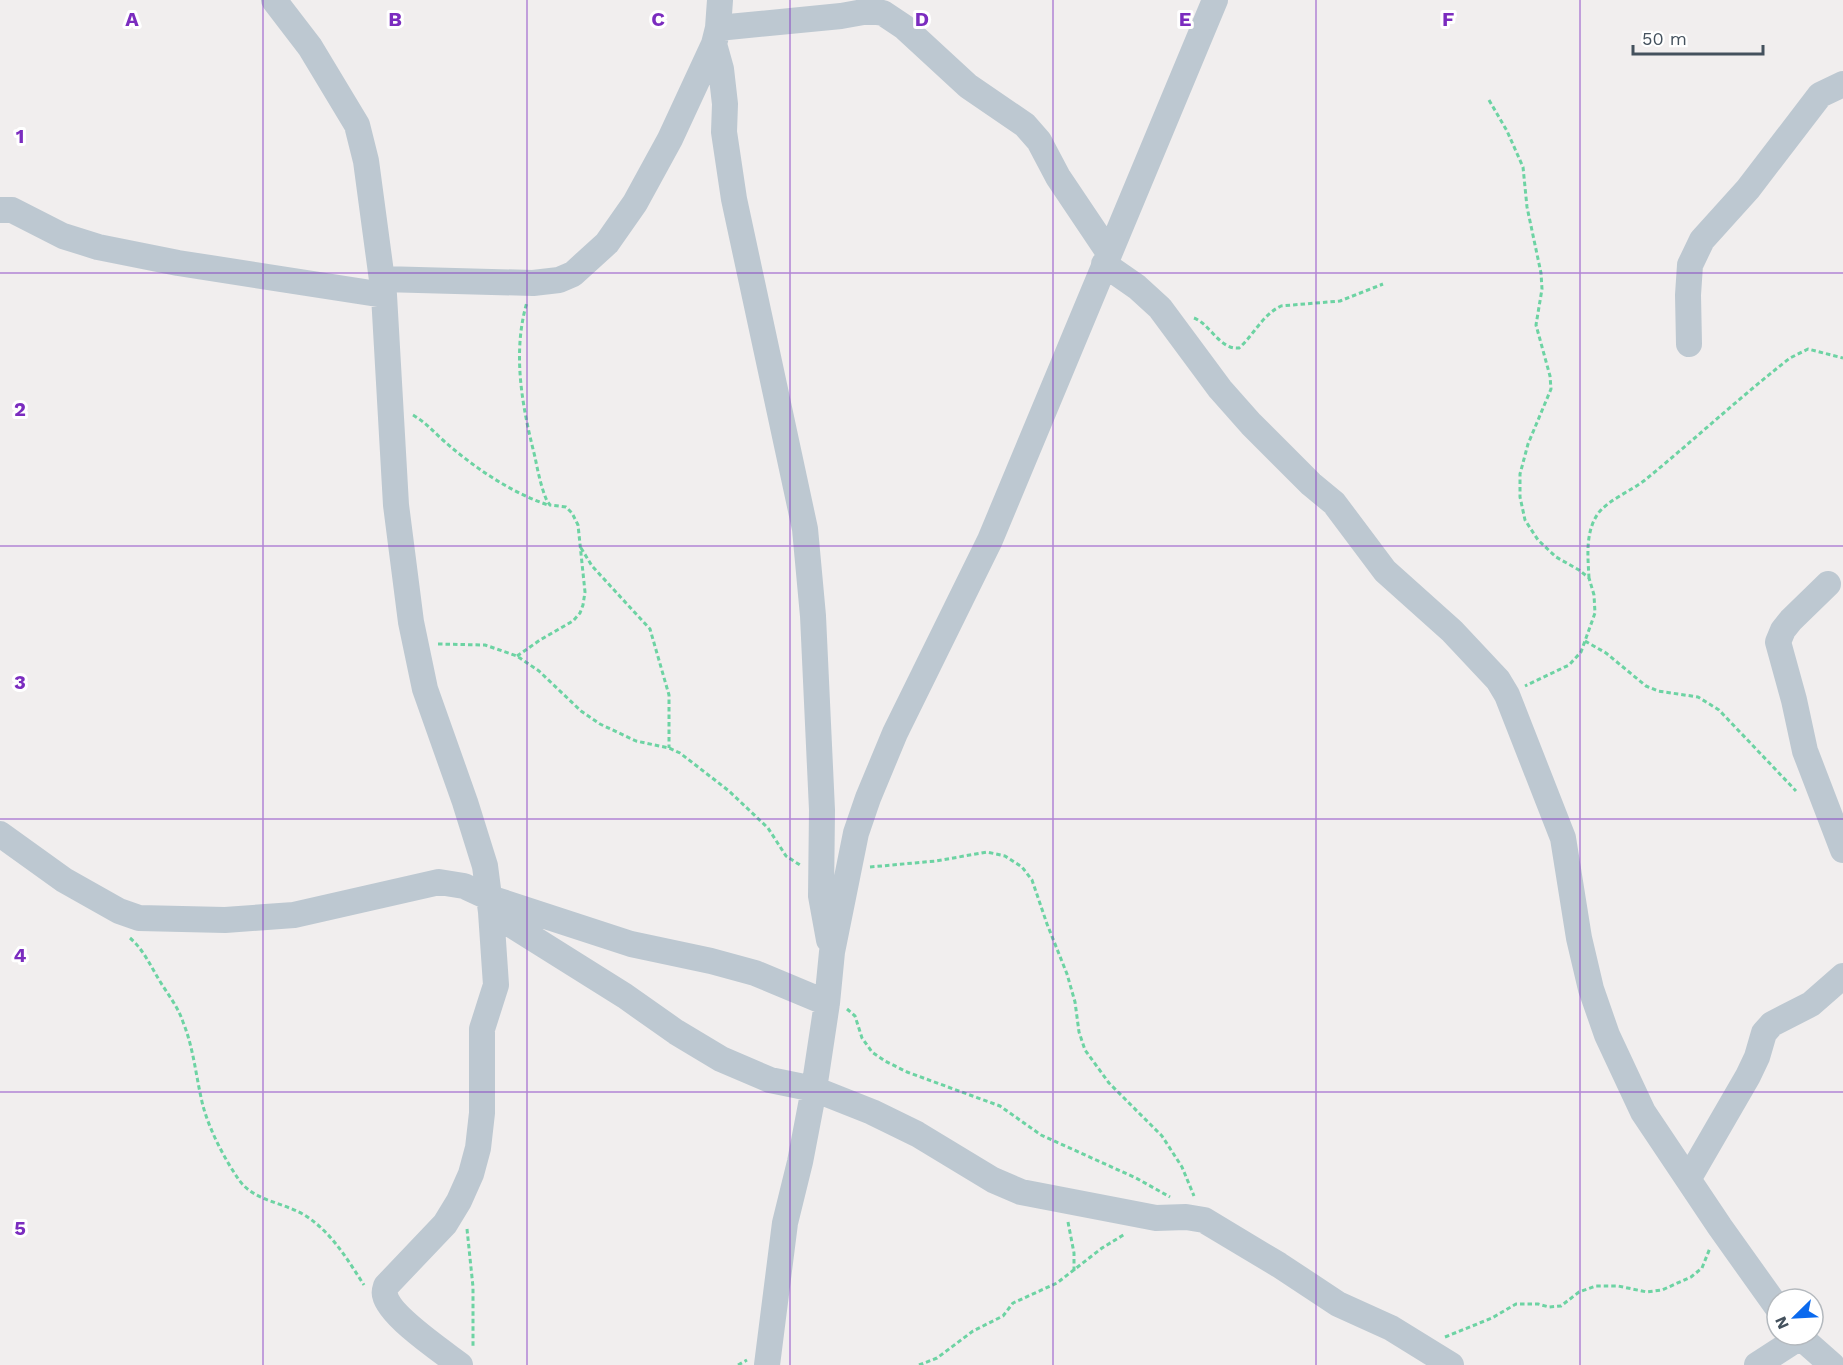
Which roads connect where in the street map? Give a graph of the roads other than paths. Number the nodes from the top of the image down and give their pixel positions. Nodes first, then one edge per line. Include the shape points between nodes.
1 (274, 0) edge
2 (720, 0) edge
3 (1215, 0) edge
4 (716, 36) junction
5 (1843, 84) edge
6 (0, 210) edge
7 (1107, 259) junction
8 (383, 287) junction
9 (1689, 344) dead end
10 (1828, 584) dead end
11 (0, 834) edge
12 (1843, 850) edge
13 (490, 905) junction
14 (831, 952) junction
15 (1843, 976) edge
16 (827, 1003) junction
17 (814, 1089) junction
18 (1689, 1178) junction
19 (1765, 1290) edge
20 (1783, 1347) edge
21 (1812, 1347) edge
22 (465, 1360) edge
23 (767, 1365) edge
24 (1450, 1365) edge
25 (1757, 1365) edge
26 (1832, 1365) edge

1 - 8 street via 310,47 357,125 366,161
2 - 4 street
3 - 7 street
4 - 7 street via 869,11 883,13 1040,141
4 - 8 street via 635,203 607,243 573,274 533,283
4 - 14 street via 734,199 805,529 822,810 822,906
5 - 9 street via 1820,95 1748,189 1702,240 1690,265
6 - 8 street via 12,210 63,236 98,248 178,263
7 - 14 street via 990,540 895,733 868,798 847,870
7 - 18 street via 1160,308 1251,424 1334,503 1385,571 1452,631 1508,695 1563,838 1578,938 1607,1035 1644,1112
8 - 13 street via 396,505 411,622 425,690 485,866
10 - 12 street via 1787,625 1778,642 1805,751
11 - 13 street via 64,880 139,918 225,921 294,915 439,882 464,886
13 - 16 street via 755,973
13 - 17 street via 721,1059 770,1080
13 - 22 street via 496,985 482,1029 482,1113 471,1174 445,1224 386,1286 384,1294 406,1322
14 - 16 street
15 - 18 street via 1818,999 1772,1024 1764,1033 1748,1076
16 - 17 street
17 - 23 street via 785,1223
17 - 24 street via 917,1134 993,1180 1021,1192 1156,1218 1195,1219
18 - 19 street
20 - 25 street
21 - 26 street

